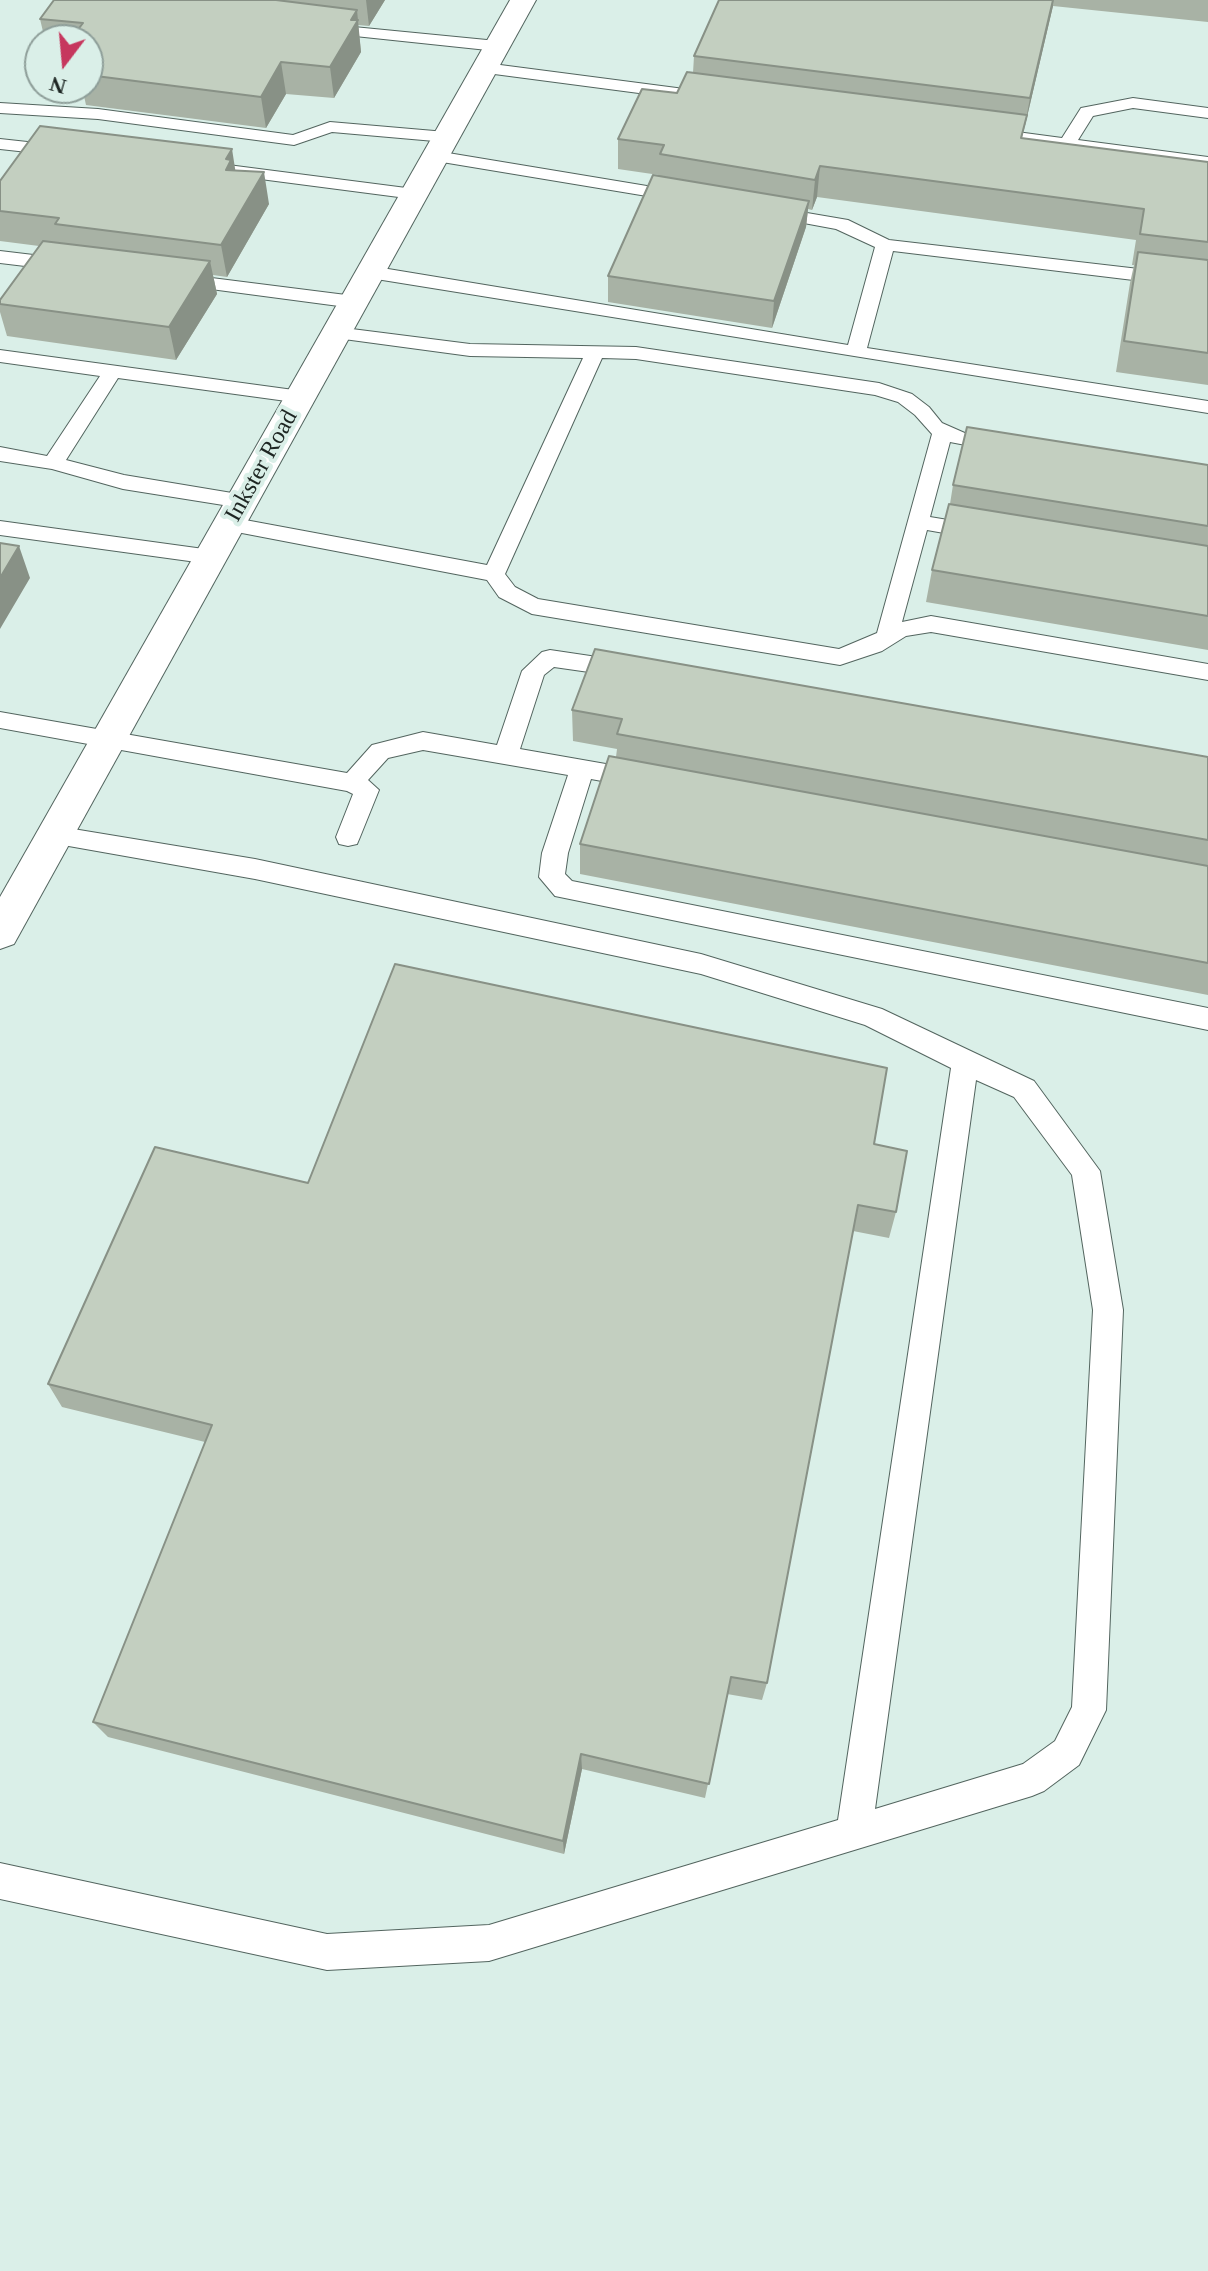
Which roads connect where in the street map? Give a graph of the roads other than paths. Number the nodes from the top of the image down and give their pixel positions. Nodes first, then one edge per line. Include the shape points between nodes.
1 (523, 0) edge
2 (300, 26) edge
3 (491, 57) junction
4 (741, 101) edge
5 (0, 108) edge
6 (1208, 113) edge
7 (974, 132) edge
8 (0, 144) edge
9 (1067, 144) junction
10 (441, 146) junction
11 (86, 153) edge
12 (1208, 162) edge
13 (203, 167) edge
14 (414, 194) junction
15 (700, 200) edge
16 (747, 208) edge
17 (885, 245) junction
18 (0, 257) edge
19 (93, 269) edge
20 (370, 272) junction
21 (155, 276) edge
22 (1208, 283) edge
23 (354, 302) junction
24 (336, 333) junction
25 (856, 352) junction
26 (595, 353) junction
27 (0, 356) edge
28 (113, 371) junction
29 (301, 397) junction
30 (1208, 407) edge
31 (943, 431) junction
32 (1023, 450) edge
33 (0, 454) edge
34 (53, 463) junction
35 (236, 512) junction
36 (919, 522) junction
37 (0, 528) edge
38 (995, 535) edge
39 (211, 557) junction
40 (494, 574) junction
41 (887, 637) junction
42 (641, 672) edge
43 (1208, 672) edge
44 (0, 720) edge
45 (110, 738) junction
46 (506, 754) junction
47 (582, 768) junction
48 (658, 782) edge
49 (352, 783) junction
50 (55, 835) junction
51 (348, 837) dead end
52 (9, 900) edge
53 (0, 933) edge
54 (1208, 1019) edge
55 (965, 1063) junction
56 (854, 1833) junction
57 (0, 1881) edge

1 - 3 main road, Inkster Road
2 - 3 lane
3 - 4 lane
3 - 10 main road, Inkster Road
5 - 10 lane via 98,114 294,140 330,127
6 - 9 lane via 1133,103 1087,112
7 - 9 lane
8 - 11 lane
9 - 12 lane
10 - 14 main road, Inkster Road
10 - 15 lane
13 - 14 lane
14 - 20 main road, Inkster Road
16 - 17 lane via 841,224
17 - 22 lane
17 - 25 lane
18 - 19 lane
20 - 23 main road, Inkster Road
20 - 25 lane
21 - 23 lane
23 - 24 main road, Inkster Road
24 - 26 lane via 470,350
24 - 29 main road, Inkster Road
25 - 30 lane
26 - 31 lane via 636,353 879,389 905,398
26 - 40 lane
27 - 28 lane
28 - 29 lane
28 - 34 lane
29 - 35 main road, Inkster Road
31 - 32 lane via 962,440
31 - 36 lane
33 - 34 lane
34 - 35 lane
35 - 39 main road, Inkster Road
35 - 40 lane
36 - 38 lane
36 - 41 lane
37 - 39 lane
39 - 45 main road, Inkster Road
40 - 41 lane via 507,592 532,606 664,629 840,657
41 - 43 lane via 931,624
42 - 46 lane via 550,658 534,671
44 - 45 lane
45 - 49 lane
45 - 50 main road, Inkster Road
46 - 47 lane
46 - 49 lane via 423,741 380,751
47 - 48 lane
47 - 54 lane via 555,853 552,877 564,889
49 - 51 lane via 367,790
50 - 52 main road, Inkster Road
50 - 55 lane via 255,869 701,964 873,1017
52 - 53 main road, Inkster Road
55 - 56 lane
55 - 56 lane via 1024,1089 1086,1171 1108,1310 1089,1710 1067,1753 1032,1779
56 - 57 lane via 489,1943 356,1951 327,1952

